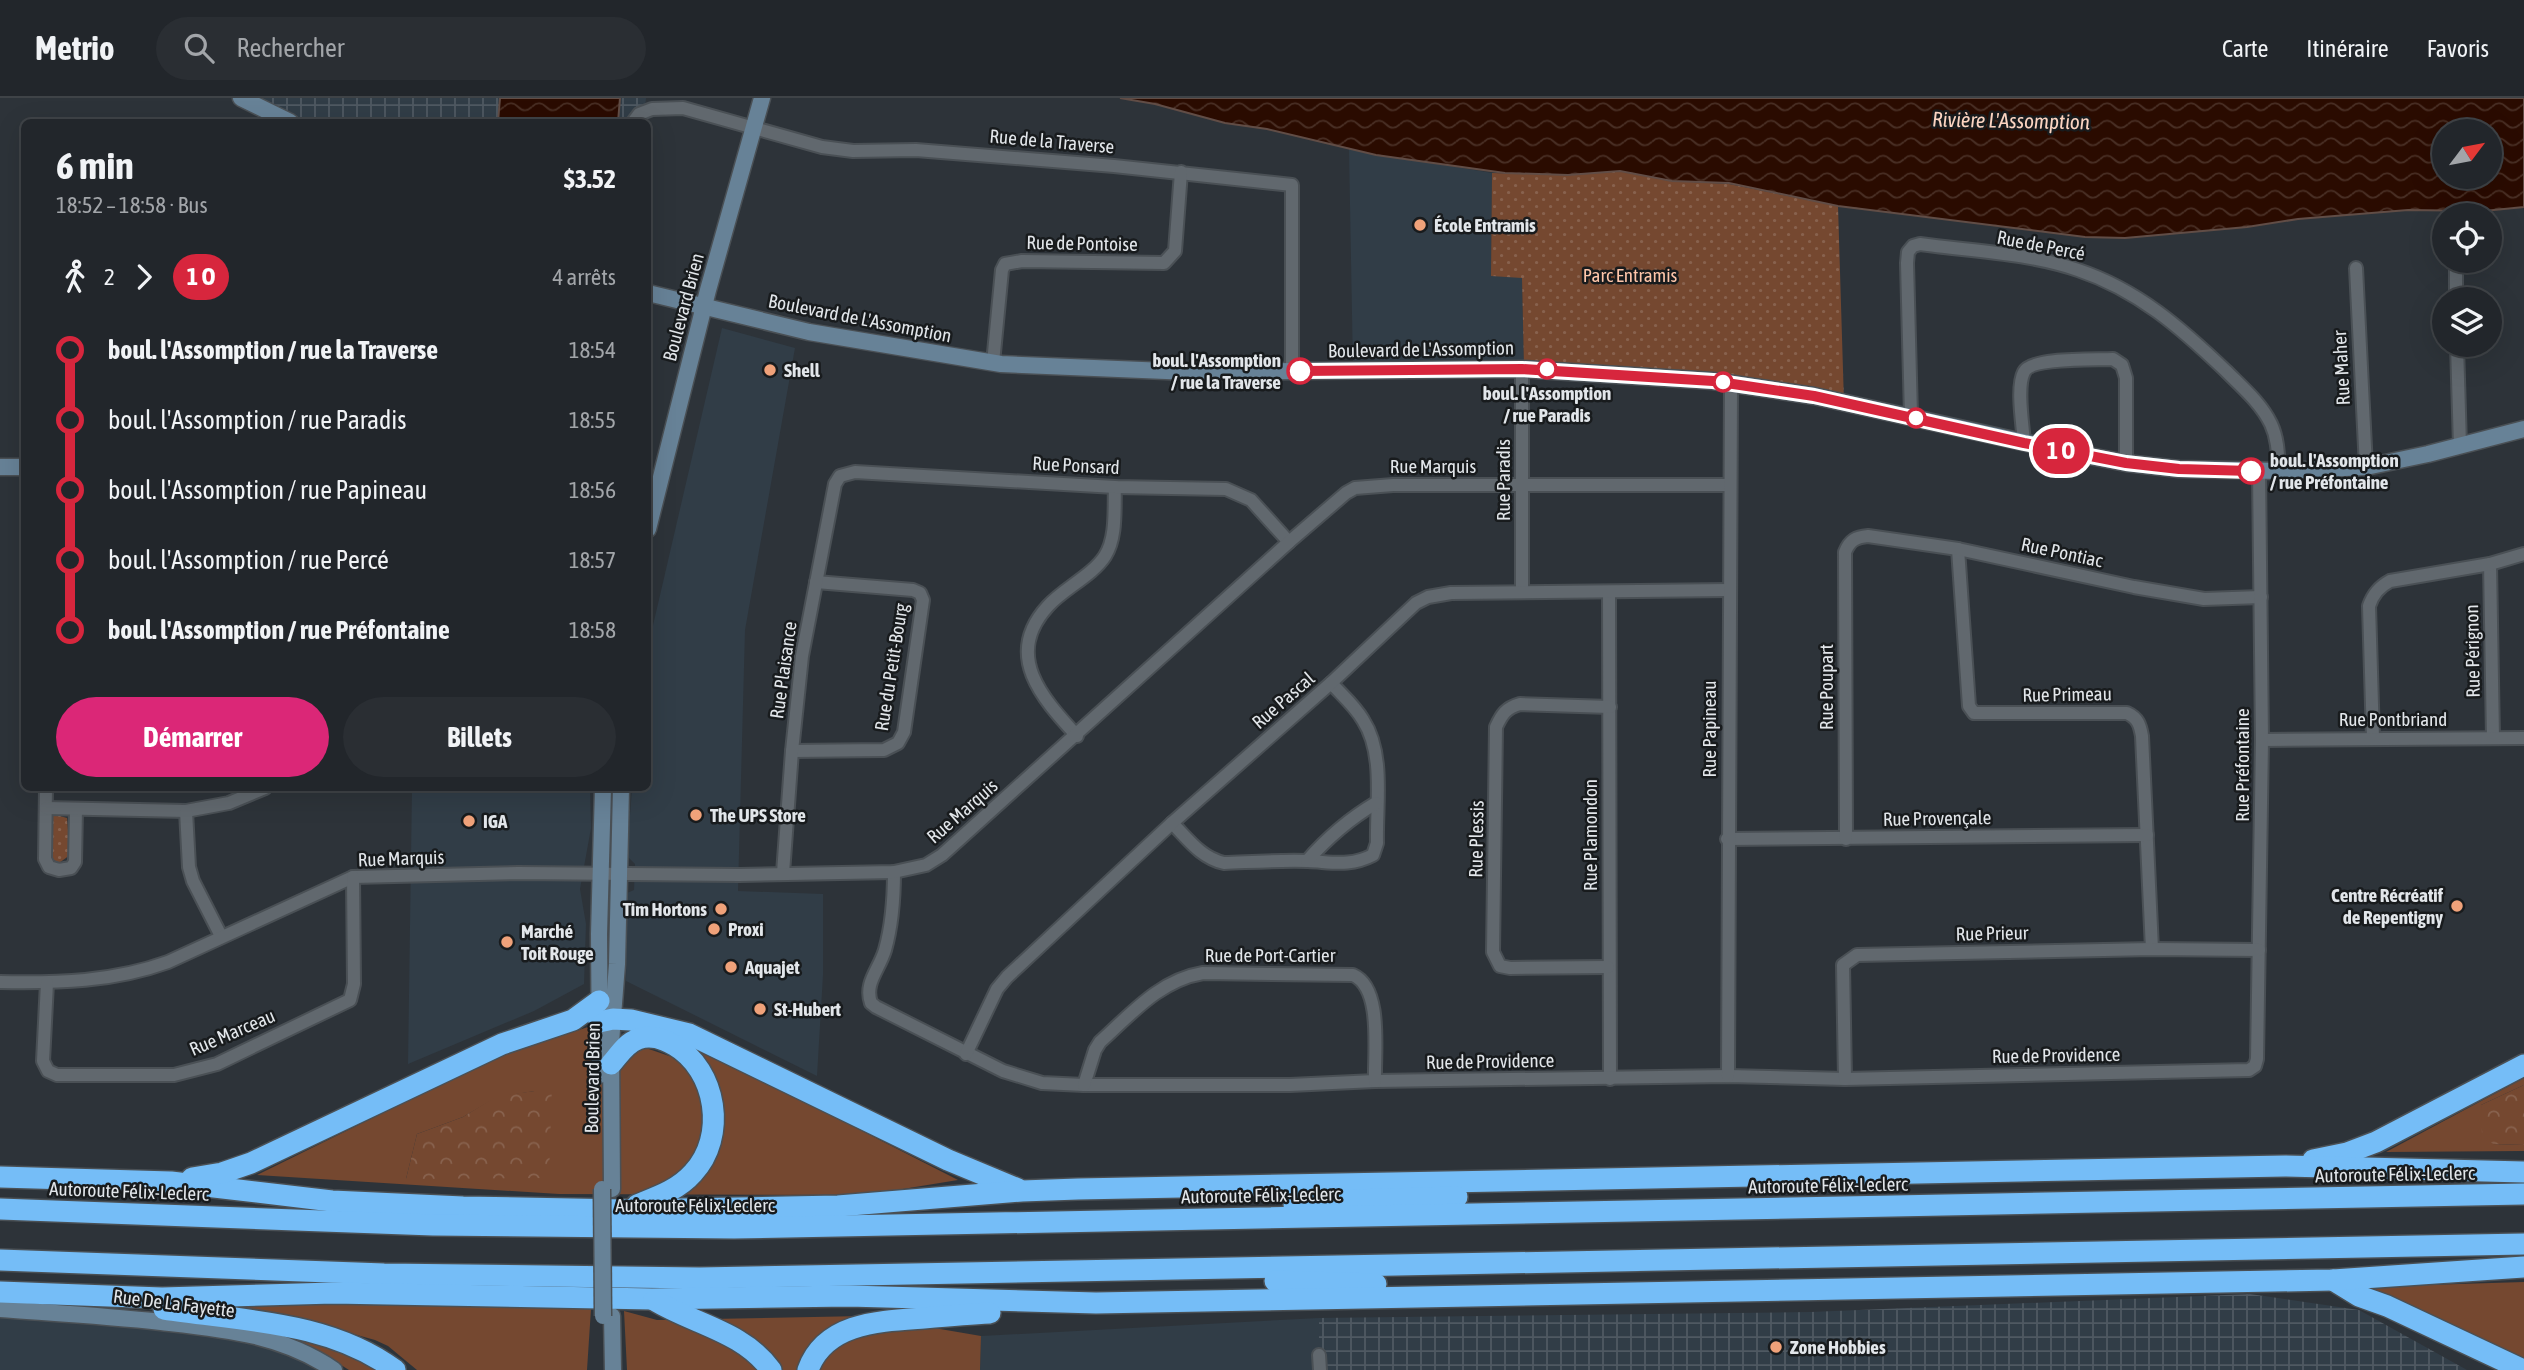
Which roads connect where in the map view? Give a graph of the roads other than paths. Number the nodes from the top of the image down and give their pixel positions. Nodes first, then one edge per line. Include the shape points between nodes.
1 (241, 98) edge
2 (762, 98) edge
3 (284, 119) edge
4 (635, 119) edge
5 (754, 128) junction
6 (1181, 172) junction
7 (2356, 268) dead end
8 (651, 294) edge
9 (705, 307) junction
10 (2457, 357) edge
11 (993, 363) junction
12 (1522, 369) junction
13 (1292, 371) junction
14 (1731, 383) junction
15 (1912, 416) junction
16 (2524, 429) edge
17 (2024, 443) junction
18 (2460, 446) junction
19 (2126, 463) junction
20 (0, 467) edge
21 (21, 467) edge
22 (2365, 467) junction
23 (2259, 471) junction
24 (2279, 471) junction
25 (840, 476) joint
26 (1523, 485) junction
27 (1730, 485) junction
28 (1115, 487) junction
29 (651, 516) edge
30 (1855, 538) joint
31 (1289, 542) junction
32 (1958, 549) junction
33 (2524, 554) edge
34 (2490, 564) junction
35 (816, 582) junction
36 (1729, 590) junction
37 (1522, 592) junction
38 (1609, 593) junction
39 (2261, 597) junction
40 (1331, 683) junction
41 (1610, 707) junction
42 (1077, 736) junction
43 (2373, 738) junction
44 (2493, 738) junction
45 (2524, 738) edge
46 (2262, 740) junction
47 (792, 751) junction
48 (46, 791) edge
49 (258, 791) edge
50 (603, 791) edge
51 (621, 791) edge
52 (1376, 803) junction
53 (46, 808) junction
54 (76, 809) junction
55 (186, 811) junction
56 (1172, 823) junction
57 (2147, 835) junction
58 (1727, 839) junction
59 (1846, 839) junction
60 (1307, 861) junction
61 (894, 872) junction
62 (783, 873) junction
63 (600, 874) junction
64 (618, 874) junction
65 (353, 877) junction
66 (222, 936) junction
67 (2152, 949) junction
68 (2259, 950) junction
69 (1608, 967) junction
70 (0, 982) edge
71 (47, 983) junction
72 (604, 1014) junction
73 (966, 1054) junction
74 (2257, 1059) joint
75 (611, 1064) junction
76 (2524, 1065) edge
77 (1728, 1076) junction
78 (1610, 1079) junction
79 (1845, 1079) junction
80 (1375, 1082) junction
81 (1084, 1085) junction
82 (2285, 1166) junction
83 (2524, 1172) edge
84 (0, 1177) edge
85 (1672, 1178) junction
86 (171, 1182) junction
87 (607, 1189) junction
88 (1022, 1191) junction
89 (2524, 1194) edge
90 (0, 1209) edge
91 (625, 1210) junction
92 (1139, 1220) junction
93 (2524, 1244) edge
94 (0, 1260) edge
95 (2524, 1267) edge
96 (1035, 1272) junction
97 (2333, 1280) junction
98 (0, 1292) edge
99 (1603, 1293) junction
100 (83, 1295) junction
101 (652, 1299) junction
102 (1096, 1303) junction
103 (0, 1309) edge
104 (608, 1316) junction
105 (1319, 1355) dead end
106 (334, 1370) edge
107 (396, 1370) edge
108 (602, 1370) edge
109 (613, 1370) edge
110 (771, 1370) edge
111 (808, 1370) edge
112 (1320, 1370) edge
113 (2523, 1370) edge

1 - 3 street
2 - 5 street, Boulevard Brien
4 - 5 street, Rue de la Traverse via 652,109 683,108
5 - 6 street, Rue de la Traverse via 853,151 916,150
5 - 9 street, Boulevard Brien
6 - 11 street, Rue de Pontoise via 1175,251 1164,263 1005,264
6 - 13 street, Rue de la Traverse via 1292,185
7 - 22 street, Rue Maher
8 - 9 street, Boulevard de L'Assomption
9 - 11 street, Boulevard de L'Assomption via 811,332
9 - 29 street, Boulevard Brien
10 - 18 street
11 - 13 street, Boulevard de L'Assomption via 1135,371
12 - 13 street, Boulevard de L'Assomption
12 - 14 street, Boulevard de L'Assomption
12 - 26 street, Rue Paradis
14 - 15 street, Boulevard de L'Assomption
14 - 27 street, Rue Papineau
15 - 17 street, Boulevard de L'Assomption
15 - 24 street, Rue de Percé via 1908,252 1920,244 2040,260 2076,269 2128,292 2159,310 2204,349 2270,423
16 - 18 street, Boulevard de L'Assomption
17 - 19 street, Boulevard de L'Assomption
17 - 19 street via 2024,371 2043,362 2113,359 2122,365 2126,378
18 - 22 street, Boulevard de L'Assomption
19 - 23 street, Boulevard de L'Assomption
20 - 21 street
22 - 24 street, Boulevard de L'Assomption
23 - 24 street, Boulevard de L'Assomption
23 - 39 street, Rue Préfontaine
25 - 28 street, Rue Ponsard via 855,471
25 - 35 street, Rue Plaisance
26 - 27 street, Rue Marquis
26 - 31 street, Rue Marquis via 1355,488
26 - 37 street, Rue Paradis
27 - 36 street, Rue Papineau
28 - 31 street, Rue Ponsard via 1205,487 1236,492 1251,500
28 - 42 street via 1114,524 1104,558 1047,606 1032,631 1028,655 1034,683
30 - 32 street, Rue Pontiac
30 - 59 street, Rue Poupart via 1845,552
31 - 42 street, Rue Marquis
32 - 39 street, Rue Pontiac via 2162,593 2204,599
32 - 57 street, Rue Primeau via 1969,706 1980,714 2134,716 2142,736
33 - 34 street
34 - 43 street via 2390,581 2372,597
34 - 44 street, Rue Pérignon
35 - 47 street, Rue Plaisance
35 - 47 street, Rue du Petit-Bourg via 913,590 923,600 901,739 884,750
36 - 38 street, Rue Pascal
36 - 58 street, Rue Papineau
37 - 38 street, Rue Pascal
37 - 40 street, Rue Pascal via 1428,597
38 - 41 street, Rue Plamondon
39 - 46 street, Rue Préfontaine
40 - 52 street via 1362,718 1372,737
40 - 56 street, Rue Pascal
41 - 69 street, Rue Plamondon
41 - 69 street, Rue Plessis via 1520,704 1510,707 1496,727 1493,952 1500,966 1510,968
42 - 61 street, Rue Marquis via 942,855 926,865
43 - 44 street, Rue Pontbriand
43 - 46 street, Rue Pontbriand
44 - 45 street, Rue Pontbriand
46 - 68 street, Rue Préfontaine
47 - 62 street, Rue Plaisance
48 - 53 street
49 - 55 street via 229,803
50 - 63 street, Boulevard Brien
51 - 64 street, Boulevard Brien
52 - 60 street via 1351,818
52 - 60 street via 1373,855 1345,864
53 - 54 street
53 - 54 street via 44,859 59,870 71,868 75,862
54 - 55 street
55 - 66 street via 193,881
56 - 60 street via 1211,860
56 - 73 street, Rue Pascal via 996,989
57 - 59 street, Rue Provençale
57 - 67 street, Rue Primeau
58 - 59 street, Rue Provençale
58 - 77 street, Rue Papineau
61 - 62 street, Rue Marquis
61 - 73 street, Rue de Providence via 894,905 884,951 868,987 871,1003
62 - 64 street, Rue Marquis
63 - 64 street, Rue Marquis
63 - 65 street, Rue Marquis
63 - 72 street, Boulevard Brien
64 - 72 street, Boulevard Brien via 617,964
65 - 66 street, Rue Marquis
65 - 71 street, Rue Marceau via 354,984 350,1000 217,1064 174,1075 57,1075 48,1071 43,1061
66 - 71 street, Rue Marquis via 139,972
67 - 68 street, Rue Prieur
67 - 79 street, Rue Prieur via 1852,957 1843,965
68 - 74 street, Rue Préfontaine
69 - 78 street, Rue Plamondon
70 - 71 street, Rue Marquis
72 - 75 street, Boulevard Brien
72 - 86 highway via 502,1044 251,1163
72 - 87 street, Boulevard Brien
72 - 88 highway via 697,1037 948,1160
73 - 81 street, Rue de Providence via 1032,1080
74 - 79 street, Rue de Providence via 2249,1070
75 - 87 street, Boulevard Brien
75 - 91 highway via 640,1038 673,1044 701,1072 713,1115 710,1143 694,1173 667,1193
76 - 82 highway via 2365,1146
77 - 78 street, Rue de Providence
77 - 79 street, Rue de Providence
78 - 80 street, Rue de Providence
80 - 81 street, Rue de Providence
80 - 81 street, Rue de Port-Cartier via 1373,1002 1361,978 1203,973 1158,990 1100,1042
82 - 83 highway
82 - 85 highway
84 - 86 highway
85 - 88 highway
85 - 92 highway via 1454,1197 1335,1201
86 - 91 highway via 332,1201
87 - 104 street, Boulevard Brien
88 - 91 highway via 824,1207
89 - 92 highway, Autoroute Félix-Leclerc
90 - 92 highway, Autoroute Félix-Leclerc via 592,1228
93 - 96 highway
94 - 96 highway via 564,1278
95 - 97 highway
96 - 99 highway via 1477,1284
97 - 99 highway
97 - 113 highway
98 - 100 highway
99 - 102 highway
100 - 101 highway via 219,1298 333,1293
100 - 107 highway via 304,1330 349,1344
101 - 102 highway via 840,1296
101 - 110 highway via 736,1338
102 - 111 highway via 859,1326 825,1344
103 - 106 street, Rue De La Fayette via 236,1331 289,1345
104 - 108 street, Boulevard Brien
104 - 109 street, Boulevard Brien
105 - 112 street

